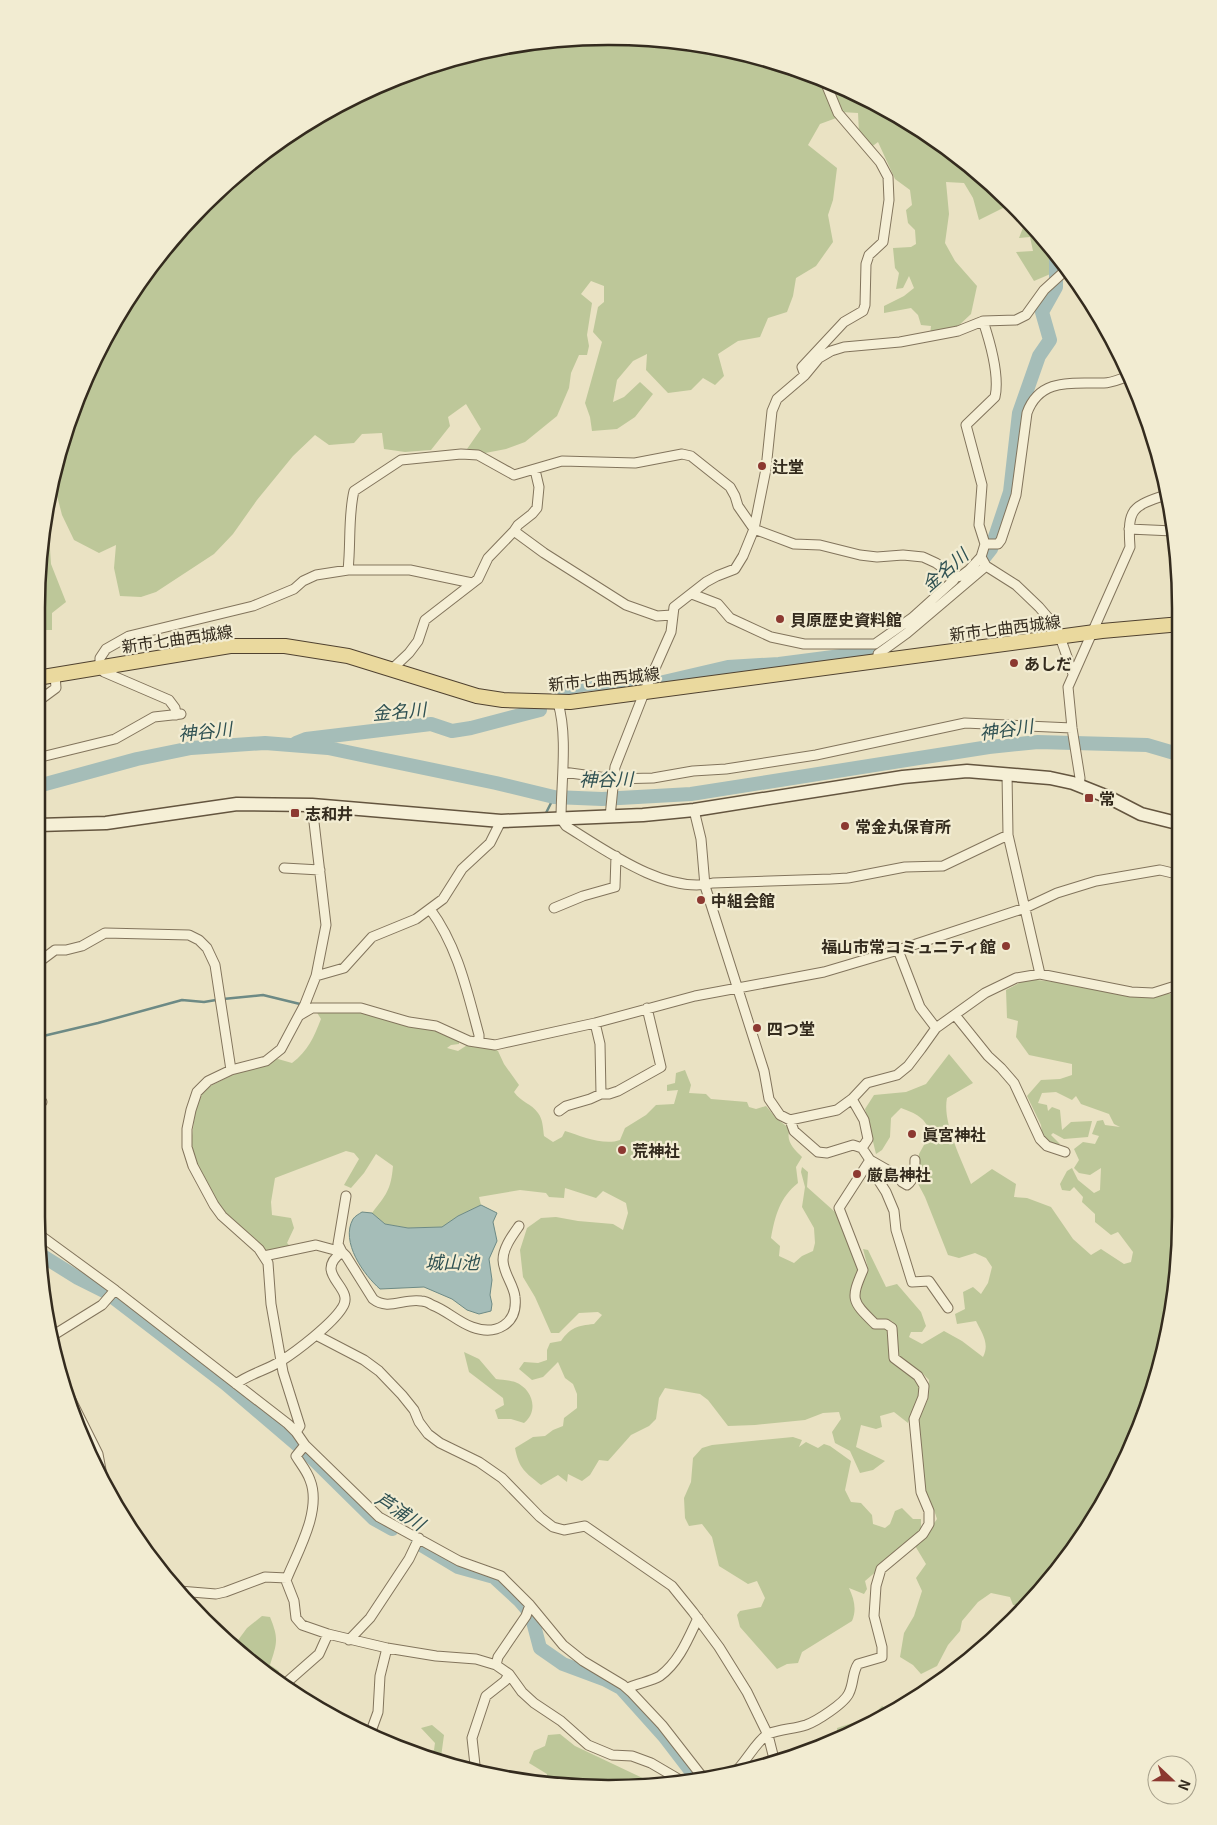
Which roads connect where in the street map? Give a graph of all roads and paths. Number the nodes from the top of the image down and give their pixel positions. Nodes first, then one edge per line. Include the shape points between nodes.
1 (829, 90) edge
2 (1062, 274) edge
3 (983, 321) junction
4 (805, 375) junction
5 (1122, 378) edge
6 (535, 470) junction
7 (1161, 497) edge
8 (754, 529) junction
9 (1129, 529) junction
10 (514, 531) junction
11 (1166, 531) edge
12 (985, 544) junction
13 (981, 557) junction
14 (986, 566) junction
15 (348, 570) junction
16 (956, 577) junction
17 (472, 583) junction
18 (692, 594) junction
19 (672, 615) junction
20 (1172, 625) edge
21 (1093, 633) junction
22 (1059, 638) junction
23 (878, 661) junction
24 (100, 668) junction
25 (390, 670) junction
26 (1073, 674) junction
27 (55, 675) junction
28 (45, 677) edge
29 (644, 693) junction
30 (45, 696) edge
31 (558, 702) junction
32 (1072, 728) junction
33 (45, 756) edge
34 (563, 772) junction
35 (1008, 774) junction
36 (614, 779) junction
37 (1079, 786) junction
38 (312, 805) junction
39 (694, 810) junction
40 (561, 817) junction
41 (610, 817) junction
42 (501, 821) junction
43 (1172, 822) edge
44 (45, 825) edge
45 (1008, 835) junction
46 (616, 856) junction
47 (284, 868) dead end
48 (320, 870) junction
49 (1172, 873) edge
50 (705, 886) junction
51 (554, 908) dead end
52 (1025, 908) junction
53 (430, 909) junction
54 (898, 950) junction
55 (45, 958) edge
56 (1040, 974) junction
57 (316, 976) junction
58 (736, 987) junction
59 (1172, 987) edge
60 (647, 1008) junction
61 (955, 1014) junction
62 (300, 1015) junction
63 (595, 1023) junction
64 (936, 1028) junction
65 (479, 1042) junction
66 (231, 1070) junction
67 (601, 1094) junction
68 (852, 1098) junction
69 (559, 1111) dead end
70 (790, 1120) junction
71 (862, 1148) junction
72 (1065, 1152) dead end
73 (870, 1160) junction
74 (915, 1160) dead end
75 (346, 1196) dead end
76 (519, 1226) dead end
77 (46, 1239) edge
78 (342, 1252) junction
79 (264, 1256) junction
80 (114, 1291) junction
81 (948, 1308) dead end
82 (57, 1333) edge
83 (316, 1335) junction
84 (281, 1361) junction
85 (236, 1384) junction
86 (296, 1432) junction
87 (303, 1449) junction
88 (418, 1541) junction
89 (285, 1578) junction
90 (188, 1592) edge
91 (529, 1609) junction
92 (698, 1618) junction
93 (328, 1634) junction
94 (350, 1640) junction
95 (387, 1648) junction
96 (496, 1665) junction
97 (509, 1674) junction
98 (289, 1681) edge
99 (628, 1689) junction
100 (372, 1728) edge
101 (768, 1735) junction
102 (773, 1755) edge
103 (744, 1763) edge
104 (475, 1764) edge
105 (699, 1772) edge
106 (673, 1776) edge

1 - 4 street via 838,113 880,162 888,177 889,200 883,242 869,255 866,264 866,305 863,311 844,322 802,367
2 - 3 street via 1026,315 1016,320
3 - 4 street via 958,331 900,342 844,347 819,358
3 - 12 street via 989,339 996,393 966,425 982,485 979,525
4 - 8 street via 777,399 772,411 766,469
5 - 12 street via 1106,383 1057,384 1043,391 1031,403 1016,495 1004,532 998,544
6 - 8 street via 562,461 635,463 682,454 691,456 730,487
6 - 10 street via 539,487 537,508
6 - 15 street via 514,475 478,456 461,454 401,460 354,491
7 - 9 street via 1140,505 1132,512
8 - 16 street via 794,544 820,545 877,557 903,555 923,558
8 - 18 street via 735,569 717,576
9 - 11 street
9 - 21 street via 1130,547
10 - 17 street via 488,558 478,579
10 - 19 street via 626,605 657,616
12 - 13 street
13 - 14 street
13 - 16 street
14 - 22 street via 1016,585 1039,607 1057,628
14 - 23 street via 878,654
15 - 17 street via 410,570
15 - 24 street via 316,575 294,589 252,606 129,636 106,649 100,658
16 - 18 street via 912,618 874,644 804,644 771,637 730,618 718,604
17 - 25 street via 425,620 418,641 409,654
18 - 19 street via 674,607
19 - 29 street via 671,632
20 - 21 main road, 新市七曲西城線
21 - 22 main road, 新市七曲西城線
21 - 26 street
22 - 23 main road, 新市七曲西城線
22 - 26 street
23 - 29 main road, 新市七曲西城線
24 - 25 main road, 新市七曲西城線 via 230,646 276,646 348,656
24 - 27 main road, 新市七曲西城線
24 - 33 street via 169,700 179,714 154,717 114,739
25 - 31 main road, 新市七曲西城線 via 477,696
26 - 32 street via 1068,688
27 - 28 main road, 新市七曲西城線
27 - 30 street via 56,688
29 - 31 main road, 新市七曲西城線
29 - 36 street via 615,767
31 - 34 street via 562,713
32 - 36 street via 965,723 816,755 653,778
32 - 37 street
34 - 36 street
34 - 40 street
35 - 37 street via 1050,778
35 - 39 street via 967,770 903,776
35 - 45 street
36 - 41 street
37 - 43 street via 1141,814
38 - 42 street
38 - 44 street via 237,804 106,823
38 - 48 street
39 - 41 street
39 - 50 street via 701,839
40 - 41 street
40 - 42 street
40 - 46 street via 566,826
42 - 53 street via 490,844 462,869 443,899
45 - 50 street via 943,866 905,867 839,879
45 - 52 street
46 - 50 street via 653,876
46 - 51 street via 615,887
47 - 48 street
48 - 57 street via 326,925
49 - 52 street via 1160,870 1096,881
50 - 58 street
52 - 54 street
52 - 56 street
53 - 57 street via 416,919 372,937 344,968
53 - 65 street via 443,926 459,961
54 - 58 street via 824,972
54 - 64 street via 920,1007
55 - 66 street via 55,950 82,946 105,933 189,935 199,940 215,965
56 - 59 street via 1131,992 1153,993
56 - 61 street via 1016,978 985,993
57 - 62 street
58 - 60 street
58 - 70 street via 764,1071 769,1100 780,1115
60 - 63 street
60 - 67 street via 662,1067 618,1091
61 - 64 street
61 - 72 street via 1014,1083 1040,1139 1047,1146
62 - 65 street via 312,1008 361,1008 436,1026 469,1041
62 - 66 street via 281,1049 266,1060
63 - 65 street via 495,1045
63 - 67 street via 600,1044
64 - 68 street via 908,1066 897,1075 866,1083
66 - 79 street via 208,1081 197,1092 186,1147 193,1166 222,1216
67 - 69 street
68 - 70 street via 837,1110
68 - 71 street via 864,1120 868,1139
70 - 71 street via 794,1131 818,1152 827,1153 853,1145
71 - 73 street
73 - 74 street via 907,1184 915,1172
73 - 81 street via 870,1167 894,1211 896,1230 912,1282 929,1281
73 - 101 street via 839,1208 863,1270 854,1300 875,1324 886,1324 892,1328 894,1358 918,1376 924,1386 923,1398 914,1419 921,1492 929,1512 929,1524 923,1534 881,1569 874,1616 882,1657 858,1664 849,1694 842,1702 808,1724
75 - 78 street via 338,1244
76 - 78 street via 511,1236 503,1263 515,1303 509,1322 494,1330 472,1327 434,1305 420,1301 378,1303
77 - 80 street
78 - 79 street via 316,1245
78 - 83 street via 334,1258 330,1268 344,1293 343,1307
79 - 84 street via 270,1272 271,1304
80 - 82 street via 102,1305
80 - 85 street
83 - 84 street
83 - 92 street via 379,1371 414,1410 428,1434 502,1478 553,1527 564,1530 586,1526 672,1586
84 - 85 street
84 - 86 street via 300,1426
85 - 86 street
86 - 87 street
87 - 88 street via 371,1511
87 - 89 street via 296,1456 310,1480 311,1519
88 - 91 street via 501,1576
88 - 94 street via 370,1618
89 - 90 street via 265,1577 216,1594
89 - 93 street via 296,1618 302,1624
91 - 96 street
91 - 99 street via 563,1645
92 - 99 street via 684,1647 667,1669 658,1677
92 - 101 street via 747,1692
93 - 94 street
93 - 98 street via 319,1654
94 - 95 street
95 - 96 street via 476,1659
95 - 100 street via 380,1676 378,1712
96 - 97 street
97 - 104 street via 486,1696 472,1738
97 - 106 street via 534,1703 562,1721 588,1746 612,1755 632,1756
99 - 105 street via 662,1725
101 - 102 street
101 - 103 street

